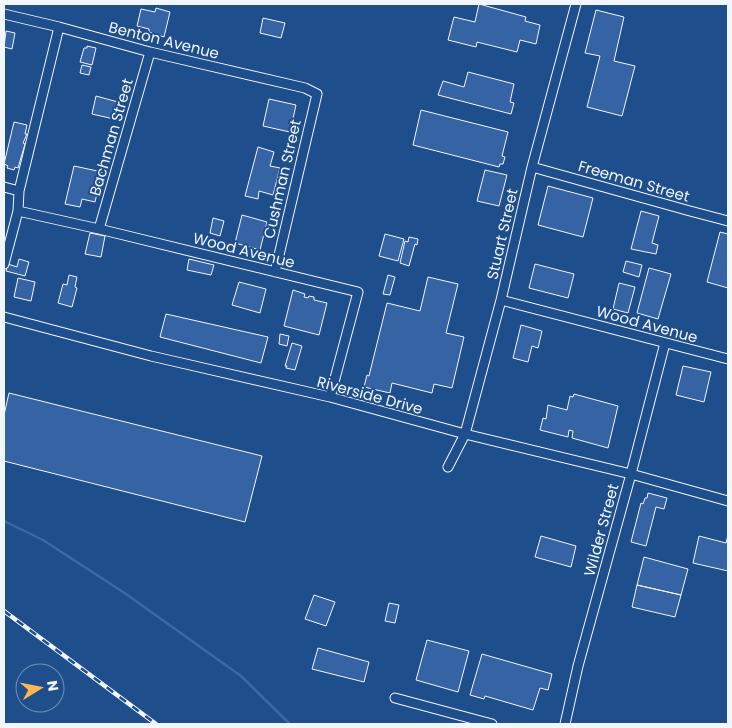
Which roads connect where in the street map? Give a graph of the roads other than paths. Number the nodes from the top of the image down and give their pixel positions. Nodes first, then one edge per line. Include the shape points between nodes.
1 (576, 4) edge
2 (4, 14) edge
3 (59, 27) junction
4 (150, 52) junction
5 (317, 94) joint
6 (532, 167) junction
7 (4, 187) edge
8 (19, 191) junction
9 (18, 211) junction
10 (728, 221) edge
11 (99, 229) junction
12 (4, 264) edge
13 (275, 272) junction
14 (501, 300) junction
15 (4, 317) edge
16 (665, 343) junction
17 (728, 359) edge
18 (330, 397) junction
19 (465, 434) junction
20 (448, 467) dead end
21 (630, 474) junction
22 (728, 501) edge
23 (395, 698) dead end
24 (492, 724) edge
25 (565, 724) edge

1 - 6 street, Stuart Street
2 - 3 street, Benton Avenue
3 - 4 street, Benton Avenue
3 - 8 street
4 - 5 street, Benton Avenue via 305,88
4 - 11 street, Bachman Street
5 - 13 street, Cushman Street
6 - 10 street, Freeman Street
6 - 14 street, Stuart Street
7 - 8 street
8 - 9 street
9 - 11 street, Wood Avenue
9 - 12 street
11 - 13 street, Wood Avenue
13 - 18 street, Wood Avenue via 358,292
14 - 16 street, Wood Avenue
14 - 19 street, Stuart Street
15 - 18 street, Riverside Drive via 151,356
16 - 17 street, Wood Avenue
16 - 21 street, Wilder Street
18 - 19 street, Riverside Drive
19 - 20 street, Stuart Street
19 - 21 street, Riverside Drive
21 - 22 street, Riverside Drive
21 - 25 street, Wilder Street
23 - 24 street

